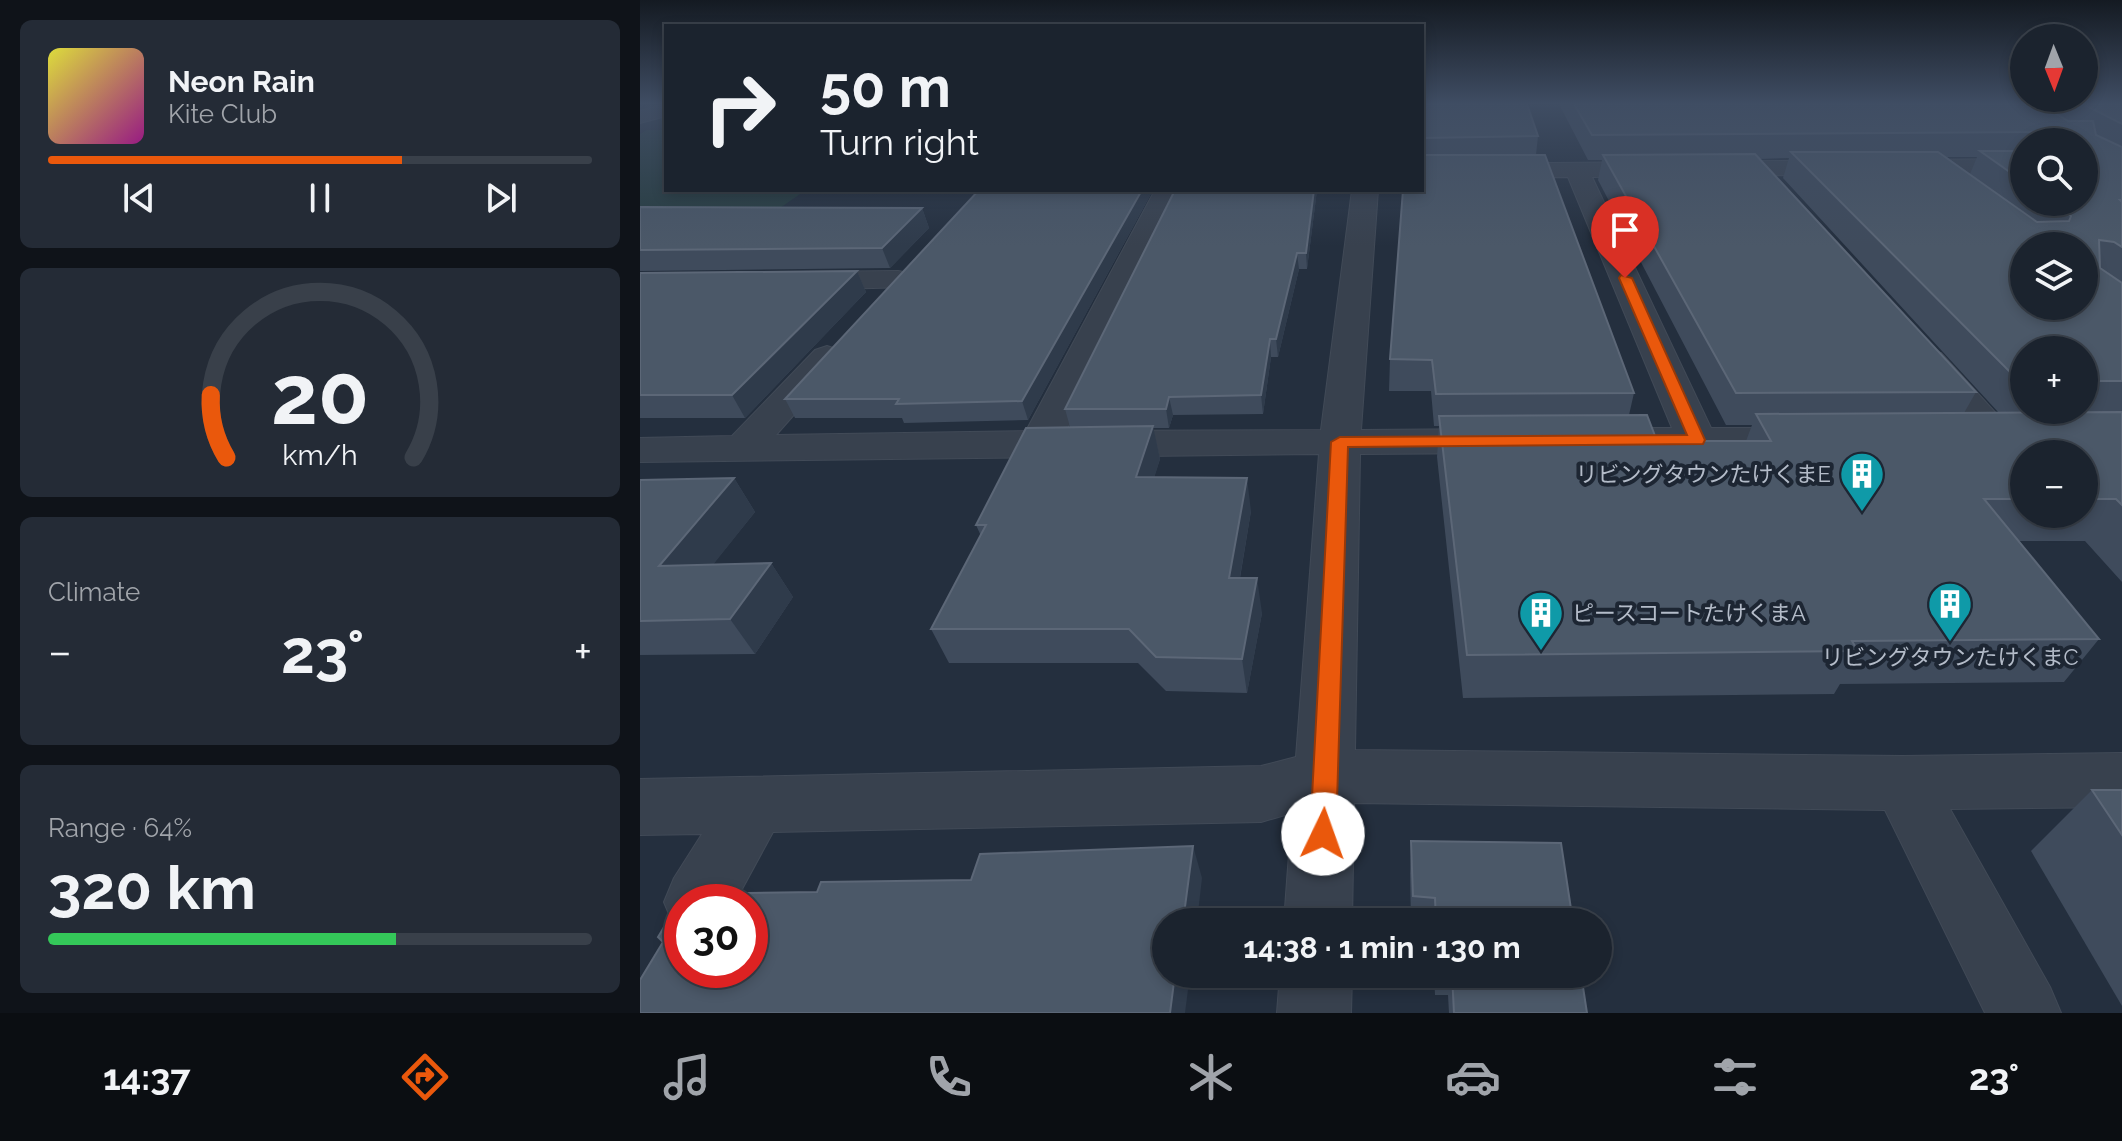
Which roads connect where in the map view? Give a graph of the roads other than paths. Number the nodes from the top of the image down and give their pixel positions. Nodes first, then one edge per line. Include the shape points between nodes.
1 (1934, 166) junction
2 (2010, 166) edge
3 (1757, 169) junction
4 (1577, 170) junction
5 (1424, 171) edge
6 (1167, 192) edge
7 (1365, 192) edge
8 (1970, 193) edge
9 (1788, 204) edge
10 (777, 281) edge
11 (1903, 334) edge
12 (1697, 440) junction
13 (1840, 440) edge
14 (1950, 440) edge
15 (1340, 442) junction
16 (1040, 443) junction
17 (742, 449) junction
18 (640, 450) edge
19 (1326, 776) junction
20 (2122, 780) edge
21 (1903, 783) junction
22 (755, 805) junction
23 (640, 807) edge
24 (709, 884) edge
25 (1319, 908) edge
26 (1315, 988) edge
27 (1314, 1013) edge
28 (2024, 1013) edge

1 - 2 street
1 - 3 street
1 - 8 street
3 - 4 street
3 - 9 street
4 - 5 street
4 - 12 street
6 - 16 street
7 - 15 street
10 - 17 street via 909,269
11 - 14 street via 2013,439
12 - 13 street
12 - 15 street
15 - 16 street
15 - 19 street
16 - 17 street
17 - 18 street
19 - 21 street
19 - 22 street via 1261,794
19 - 25 street
20 - 21 street
21 - 28 street
22 - 23 street
22 - 24 street
26 - 27 street

